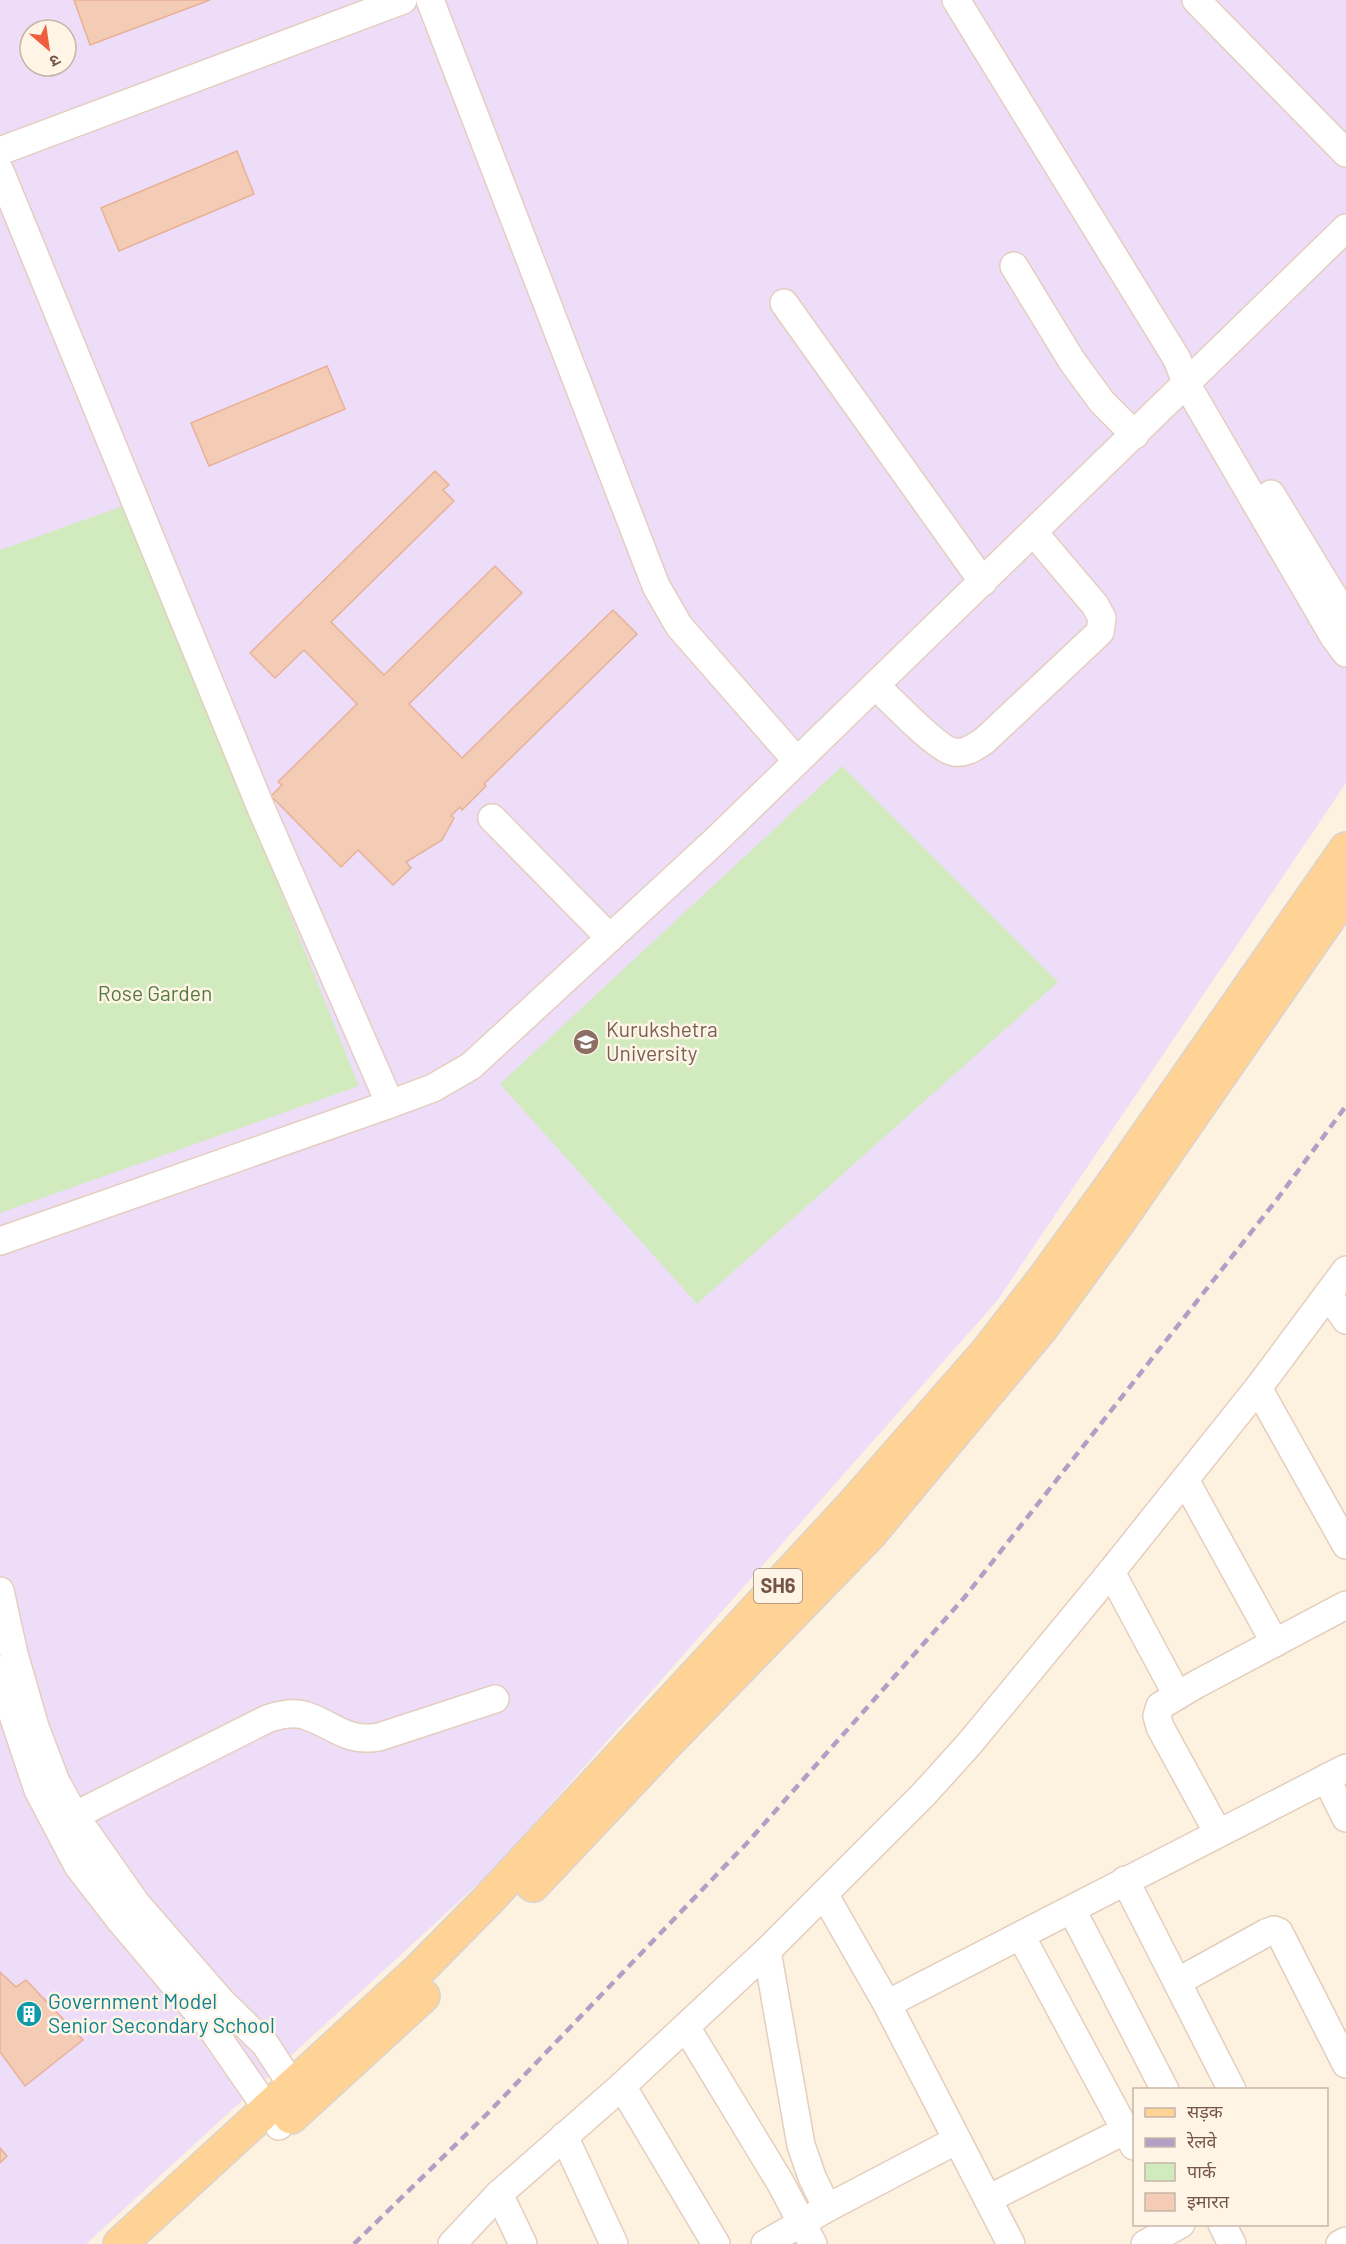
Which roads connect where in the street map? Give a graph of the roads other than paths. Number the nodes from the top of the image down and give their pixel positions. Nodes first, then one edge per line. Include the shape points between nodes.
1 (402, 0) edge
2 (430, 0) edge
3 (956, 0) edge
4 (1196, 0) edge
5 (0, 151) edge
6 (1346, 153) edge
7 (0, 171) edge
8 (1346, 228) edge
9 (1014, 266) dead end
10 (784, 303) dead end
11 (1188, 373) junction
12 (1135, 435) junction
13 (1034, 533) junction
14 (983, 582) junction
15 (1346, 618) edge
16 (1346, 653) edge
17 (876, 686) junction
18 (797, 761) junction
19 (492, 818) dead end
20 (1346, 849) edge
21 (1346, 893) edge
22 (610, 938) junction
23 (390, 1104) junction
24 (0, 1241) edge
25 (1346, 1270) edge
26 (1328, 1294) junction
27 (1346, 1320) edge
28 (1258, 1388) junction
29 (1185, 1480) junction
30 (1346, 1545) edge
31 (1111, 1572) junction
32 (0, 1591) edge
33 (1346, 1605) edge
34 (1275, 1642) junction
35 (5, 1670) edge
36 (1177, 1695) junction
37 (495, 1699) dead end
38 (1336, 1773) edge
39 (1346, 1818) edge
40 (65, 1820) junction
41 (1218, 1833) junction
42 (1125, 1880) junction
43 (824, 1894) junction
44 (1072, 1910) junction
45 (1021, 1936) junction
46 (767, 1951) junction
47 (1177, 1982) junction
48 (887, 2004) junction
49 (686, 2026) junction
50 (1346, 2064) edge
51 (622, 2086) junction
52 (1164, 2088) edge
53 (1231, 2088) edge
54 (298, 2095) junction
55 (274, 2118) junction
56 (564, 2136) junction
57 (1130, 2138) edge
58 (957, 2140) junction
59 (499, 2194) junction
60 (988, 2199) junction
61 (827, 2208) junction
62 (1177, 2226) edge
63 (1223, 2226) edge
64 (808, 2234) edge
65 (1346, 2241) edge
66 (120, 2244) edge
67 (152, 2244) edge
68 (452, 2244) edge
69 (523, 2244) edge
70 (614, 2244) edge
71 (716, 2244) edge
72 (765, 2244) edge
73 (1011, 2244) edge
74 (1145, 2244) edge
75 (1232, 2244) edge
76 (1340, 2244) edge

1 - 5 street
2 - 18 street via 656,586 679,626
3 - 11 street
4 - 6 street
7 - 23 street via 261,808
8 - 11 street
9 - 12 street via 1071,361 1102,402
10 - 14 street
11 - 12 street
11 - 15 street
11 - 16 street
12 - 13 street
13 - 14 street
13 - 17 street via 1095,605 1102,618 1100,632 984,741 965,752 952,752 939,744
14 - 17 street
17 - 18 street
18 - 22 street
19 - 22 street
20 - 54 main road, SH6 via 1117,1178 987,1352 851,1507 488,1900
21 - 54 main road, SH6 via 1042,1327 870,1534 488,1933 385,2032
22 - 23 street via 471,1066 434,1088
23 - 24 street
25 - 26 street
26 - 27 street
26 - 28 street
28 - 29 street
28 - 30 street
29 - 31 street
29 - 34 street
31 - 36 street
31 - 43 street via 970,1743
32 - 35 street
33 - 34 street
34 - 36 street
35 - 40 street via 6,1694 38,1790
36 - 41 street via 1160,1706 1160,1727
37 - 40 street via 365,1740 304,1715 279,1715
38 - 39 street
38 - 41 street
40 - 54 street via 222,2002 265,2044
40 - 55 street via 78,1866 212,2029
41 - 42 street
42 - 44 street
42 - 47 street
43 - 46 street
43 - 48 street
44 - 45 street
44 - 52 street
45 - 48 street
45 - 57 street
46 - 49 street
46 - 61 street via 801,2145
47 - 50 street via 1266,1933 1279,1932
47 - 53 street
48 - 58 street
49 - 51 street
49 - 64 street
51 - 56 street
51 - 71 street
54 - 55 main road, SH6
55 - 66 main road, SH6
55 - 67 main road, SH6
56 - 59 street
56 - 70 street
57 - 60 street
58 - 60 street
58 - 61 street
59 - 68 street
59 - 69 street
60 - 73 street
61 - 64 street
62 - 74 street
63 - 75 street
64 - 72 street
65 - 76 street

